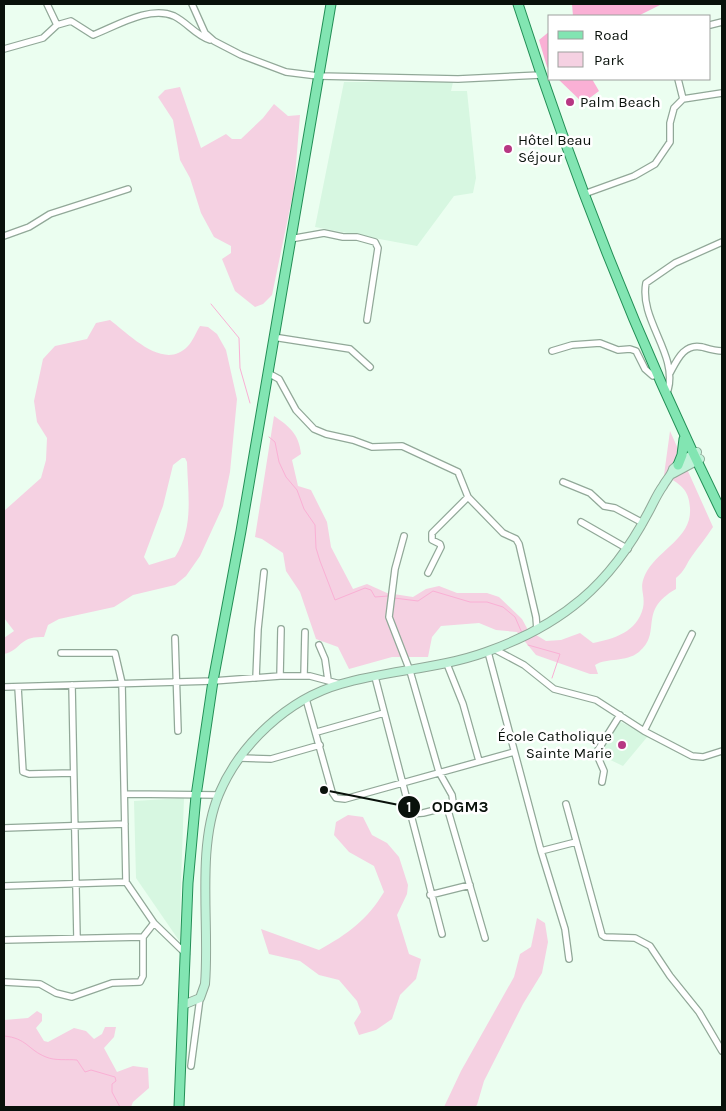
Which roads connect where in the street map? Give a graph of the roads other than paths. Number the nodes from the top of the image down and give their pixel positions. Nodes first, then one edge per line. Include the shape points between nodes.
1 (47, 4) edge
2 (192, 4) edge
3 (331, 4) edge
4 (518, 4) edge
5 (57, 25) junction
6 (214, 41) junction
7 (4, 49) edge
8 (541, 74) junction
9 (318, 76) junction
10 (678, 80) edge
11 (722, 94) edge
12 (683, 99) junction
13 (128, 189) dead end
14 (584, 194) junction
15 (4, 236) edge
16 (290, 239) junction
17 (722, 242) edge
18 (367, 320) dead end
19 (273, 337) junction
20 (552, 351) dead end
21 (722, 351) edge
22 (370, 367) dead end
23 (268, 373) junction
24 (670, 373) junction
25 (659, 374) junction
26 (666, 387) junction
27 (684, 436) junction
28 (697, 456) junction
29 (678, 465) junction
30 (672, 474) junction
31 (563, 482) dead end
32 (468, 497) junction
33 (722, 503) edge
34 (722, 513) edge
35 (581, 522) dead end
36 (643, 523) junction
37 (404, 536) dead end
38 (628, 549) junction
39 (264, 572) dead end
40 (428, 573) dead end
41 (281, 629) dead end
42 (537, 630) junction
43 (305, 632) dead end
44 (692, 634) dead end
45 (174, 638) dead end
46 (319, 644) dead end
47 (491, 651) junction
48 (61, 653) dead end
49 (447, 664) junction
50 (410, 670) junction
51 (280, 676) junction
52 (304, 676) junction
53 (375, 677) junction
54 (256, 678) junction
55 (328, 680) junction
56 (176, 681) junction
57 (122, 682) junction
58 (213, 682) junction
59 (340, 684) junction
60 (72, 685) junction
61 (4, 687) edge
62 (18, 687) junction
63 (306, 699) junction
64 (384, 713) junction
65 (620, 715) junction
66 (178, 731) dead end
67 (644, 731) junction
68 (317, 732) junction
69 (320, 745) junction
70 (722, 751) edge
71 (514, 752) junction
72 (240, 758) junction
73 (479, 761) junction
74 (439, 772) junction
75 (73, 773) junction
76 (401, 782) junction
77 (602, 782) dead end
78 (126, 794) junction
79 (219, 795) junction
80 (196, 796) junction
81 (566, 804) dead end
82 (447, 807) junction
83 (410, 814) junction
84 (125, 824) junction
85 (75, 825) junction
86 (4, 828) edge
87 (576, 842) junction
88 (541, 851) junction
89 (126, 882) junction
90 (76, 884) junction
91 (470, 885) junction
92 (4, 886) edge
93 (430, 895) junction
94 (154, 923) junction
95 (442, 934) dead end
96 (143, 936) junction
97 (78, 938) junction
98 (485, 938) dead end
99 (4, 940) edge
100 (186, 954) junction
101 (569, 959) dead end
102 (4, 982) edge
103 (200, 998) junction
104 (183, 1005) junction
105 (722, 1051) edge
106 (192, 1066) dead end
107 (179, 1107) edge

1 - 5 street
2 - 6 street via 205,33
3 - 9 main road
4 - 8 main road
5 - 6 street via 71,21 93,35 157,11 175,17 200,37
5 - 7 street via 43,38
6 - 9 street via 273,68
8 - 9 street via 458,79
8 - 14 main road
9 - 16 main road
10 - 12 street
11 - 12 street
12 - 14 street via 674,108 670,142 655,164 634,176
13 - 15 street via 50,214 29,227
14 - 25 main road
16 - 18 street via 324,233 375,242 378,248
16 - 19 main road
17 - 24 street via 675,263 646,283 646,308
19 - 22 street via 350,349
19 - 23 main road
20 - 25 street via 572,345 600,343 618,350 630,349 639,354 649,373 653,376
21 - 24 street via 689,347
23 - 32 street via 280,379 296,410 314,429 372,447 392,445 409,449 458,472
23 - 58 main road
24 - 26 street
25 - 26 main road
26 - 27 main road
26 - 28 main road
27 - 28 main road
27 - 29 main road
28 - 29 street
28 - 30 street
28 - 33 main road
28 - 34 main road
29 - 30 street
30 - 36 street
31 - 36 street via 590,493 604,506 615,508
32 - 40 street via 432,533 432,540 441,547
32 - 42 street via 502,533 516,539 519,544
35 - 38 street
36 - 38 street
37 - 50 street via 395,569 389,617
38 - 42 street via 610,574 589,594
39 - 54 street
41 - 51 street
42 - 47 street
43 - 52 street
44 - 67 street
45 - 56 street
46 - 55 street
47 - 49 street
47 - 65 street via 524,665 554,689 596,700
47 - 71 street
48 - 57 street via 115,653
49 - 50 street
49 - 73 street via 463,704
50 - 53 street
50 - 74 street
51 - 52 street
51 - 54 street
52 - 55 street
53 - 59 street
53 - 64 street
54 - 58 street
55 - 59 street
56 - 57 street
56 - 58 street
56 - 66 street
57 - 60 street
57 - 78 street
58 - 80 main road
59 - 63 street
60 - 62 street
60 - 75 street
61 - 62 street
62 - 75 street via 23,772
63 - 68 street
63 - 72 street via 266,727
64 - 68 street
64 - 76 street
65 - 67 street
65 - 77 street via 598,750 604,770
67 - 70 street via 692,756 703,757
68 - 69 street
69 - 72 street via 271,759
69 - 76 street via 336,798
71 - 73 street
71 - 88 street
72 - 79 street
73 - 74 street
74 - 76 street
74 - 82 street via 453,799
75 - 85 street
76 - 83 street
78 - 80 street
78 - 84 street
79 - 80 street
79 - 103 street via 207,848 206,974
80 - 100 main road
81 - 87 street
82 - 83 street
82 - 91 street
83 - 93 street
84 - 85 street
84 - 89 street
85 - 86 street
85 - 90 street
87 - 88 street
87 - 105 street via 602,935 636,938 650,946 700,1012
88 - 101 street via 565,929
89 - 90 street
89 - 94 street
90 - 92 street
90 - 97 street
91 - 93 street
91 - 98 street
93 - 95 street
94 - 96 street
94 - 100 street
96 - 97 street
96 - 102 street via 143,976 140,982 112,983 72,997 40,984
97 - 99 street
100 - 104 main road
103 - 104 street
103 - 106 street
104 - 107 main road

